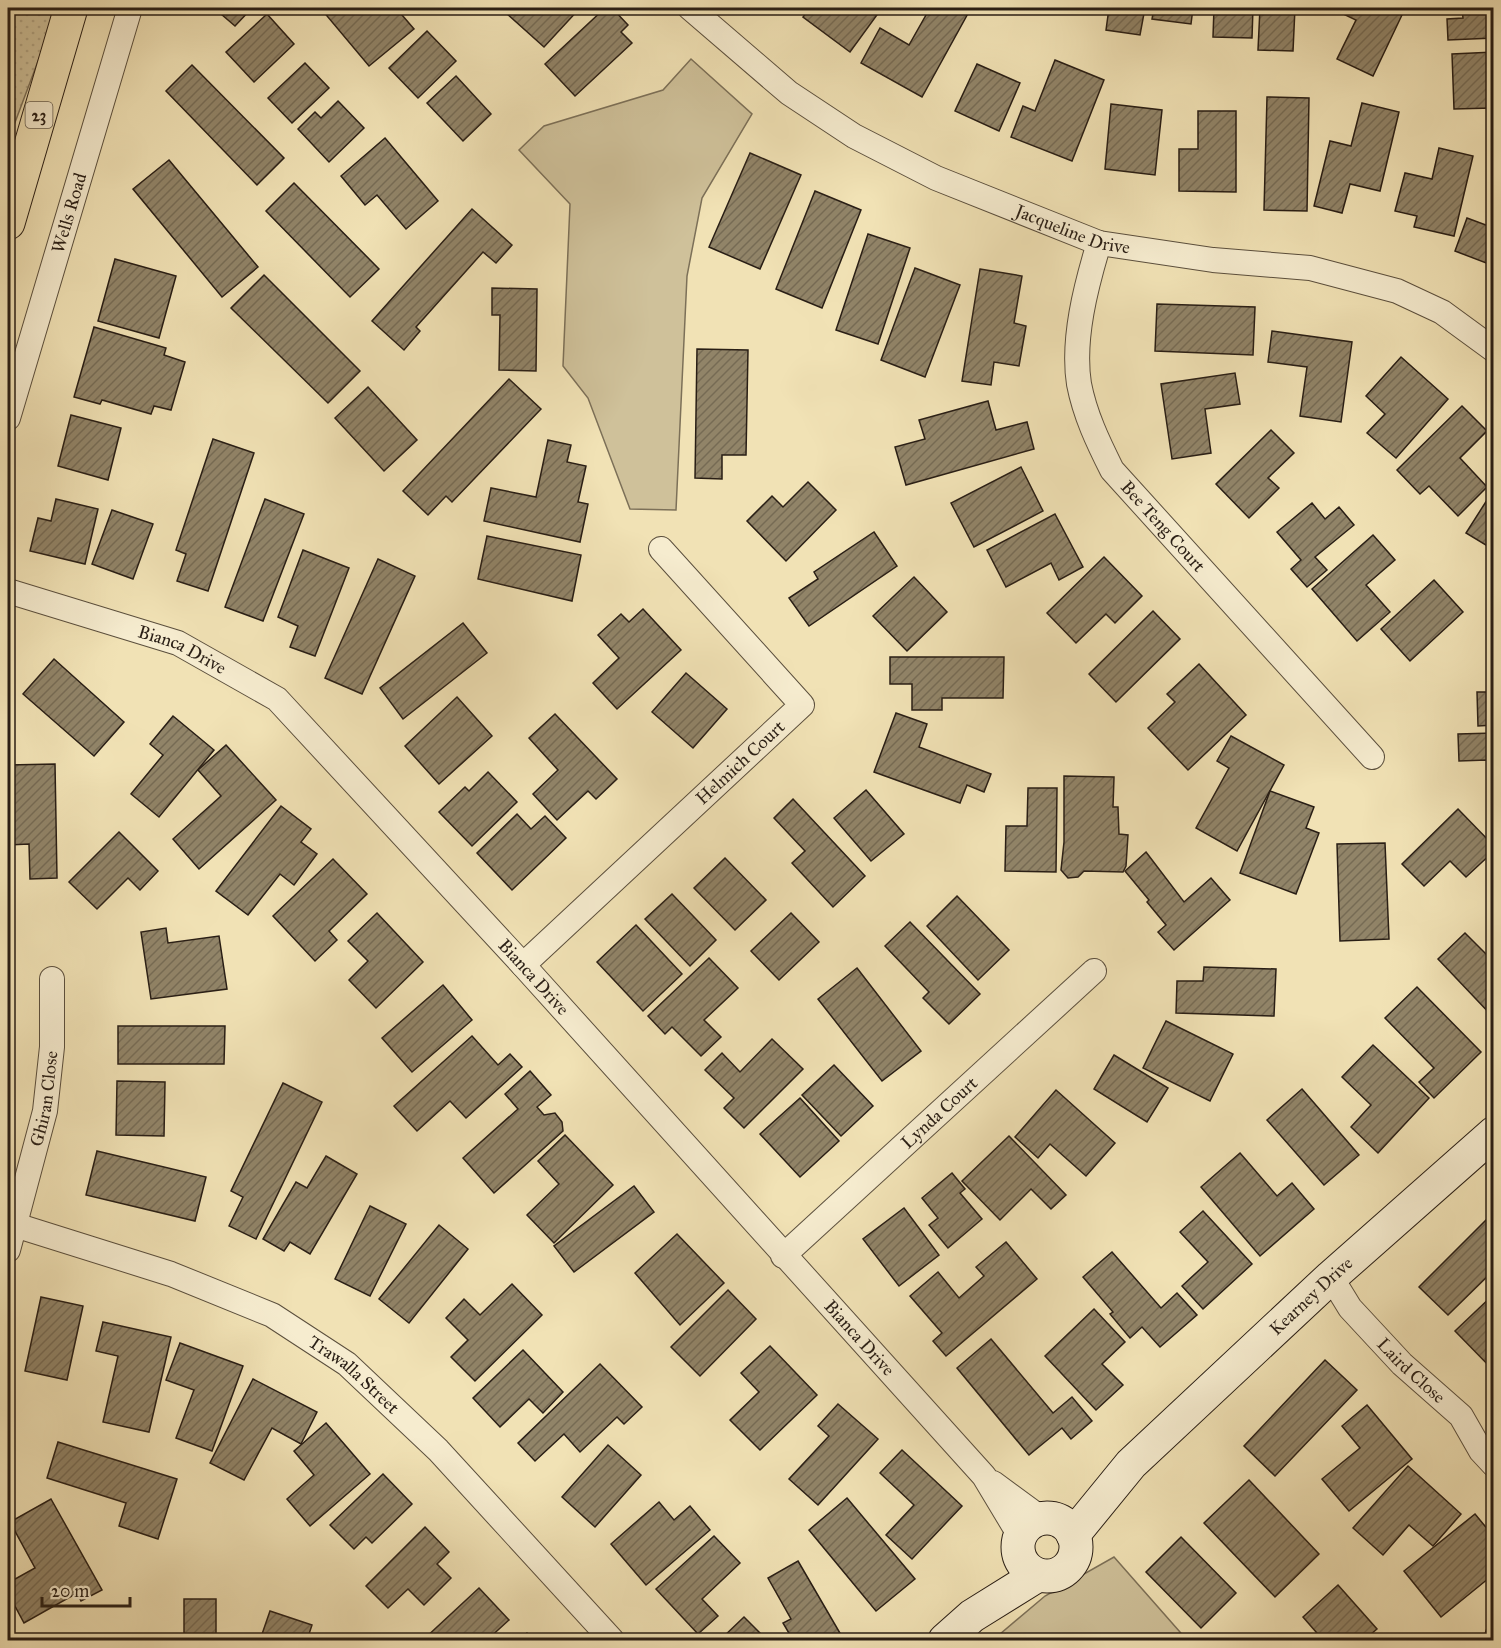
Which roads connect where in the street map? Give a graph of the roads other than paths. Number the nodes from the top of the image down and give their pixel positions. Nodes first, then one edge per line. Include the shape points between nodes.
1 (71, 8) edge
2 (130, 8) edge
3 (690, 8) edge
4 (8, 223) edge
5 (1099, 243) junction
6 (1494, 350) edge
7 (8, 418) edge
8 (661, 549) dead end
9 (8, 591) edge
10 (1372, 757) dead end
11 (524, 965) junction
12 (1094, 971) dead end
13 (52, 979) dead end
14 (1494, 1133) edge
15 (15, 1225) junction
16 (8, 1250) edge
17 (783, 1256) junction
18 (1331, 1277) junction
19 (1494, 1465) edge
20 (1041, 1539) junction
21 (612, 1641) edge
22 (945, 1641) edge

1 - 4 main road, 23
2 - 7 street, Wells Road
3 - 5 street, Jacqueline Drive via 789,93 854,136 936,178
5 - 6 street, Jacqueline Drive via 1214,260 1310,268 1353,277 1397,291 1442,312
5 - 10 street, Bee Teng Court via 1079,335 1079,383 1093,434 1112,470
8 - 11 street, Helmich Court via 802,705
9 - 11 street, Bianca Drive via 178,643 277,699
11 - 17 street, Bianca Drive
12 - 17 street, Lynda Court
13 - 15 street, Ghiran Close via 52,1047 45,1111
14 - 18 street, Kearney Drive
15 - 16 street, Ghiran Close
15 - 21 street, Trawalla Street via 171,1274 272,1315 347,1364 438,1450
17 - 20 street, Bianca Drive
18 - 19 street, Laird Close via 1350,1308 1395,1356 1461,1416
18 - 20 street, Kearney Drive via 1131,1464
20 - 22 street, Kearney Drive

